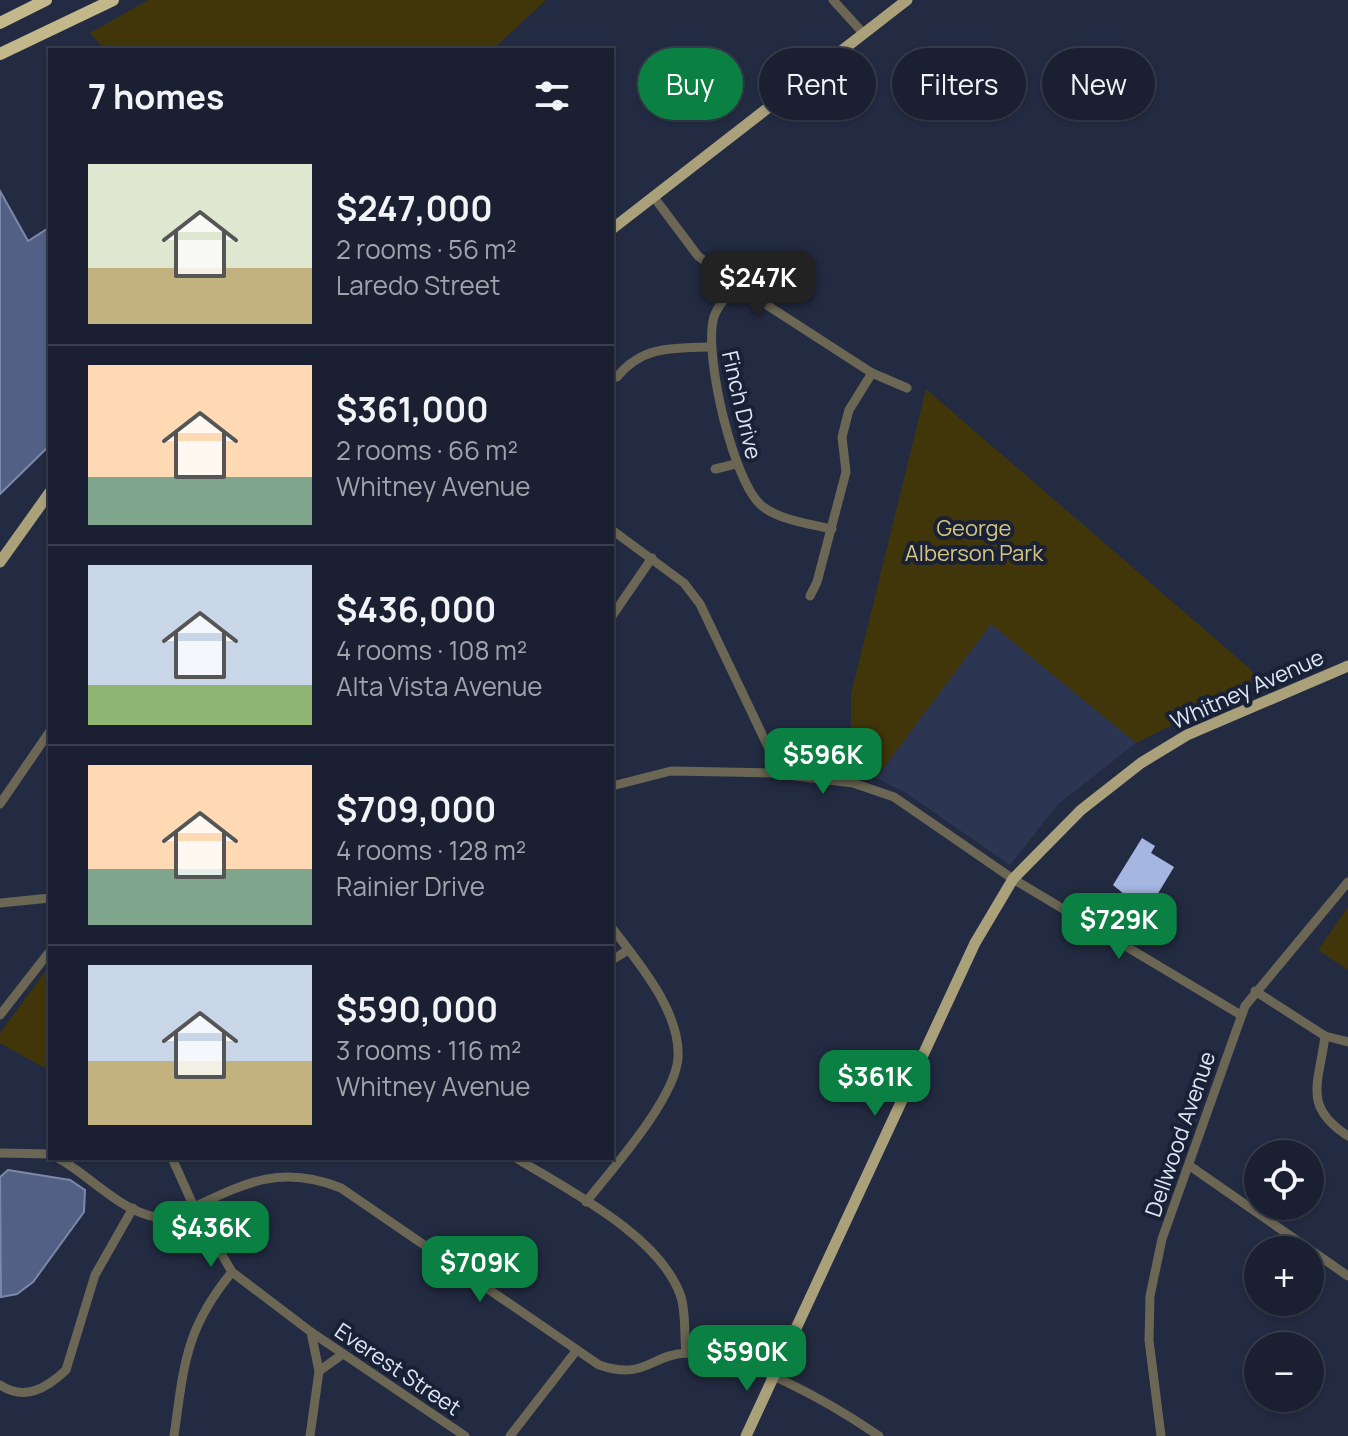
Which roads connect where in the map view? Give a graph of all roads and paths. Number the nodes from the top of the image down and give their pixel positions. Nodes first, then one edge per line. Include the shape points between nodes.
1 (46, 0) edge
2 (113, 0) edge
3 (833, 0) edge
4 (907, 0) edge
5 (0, 23) edge
6 (864, 34) junction
7 (0, 54) edge
8 (653, 196) junction
9 (614, 227) edge
10 (736, 285) junction
11 (709, 347) junction
12 (872, 373) junction
13 (617, 377) dead end
14 (907, 388) dead end
15 (736, 464) junction
16 (715, 469) dead end
17 (48, 495) edge
18 (832, 529) junction
19 (614, 531) edge
20 (652, 558) junction
21 (0, 562) edge
22 (810, 596) dead end
23 (614, 613) edge
24 (1348, 666) edge
25 (48, 734) edge
26 (772, 773) junction
27 (614, 785) edge
28 (0, 804) edge
29 (1013, 879) junction
30 (1348, 882) edge
31 (48, 898) edge
32 (0, 903) edge
33 (614, 931) edge
34 (628, 950) junction
35 (48, 954) edge
36 (614, 959) edge
37 (1255, 991) junction
38 (0, 1015) edge
39 (1241, 1015) junction
40 (1325, 1036) junction
41 (1348, 1042) edge
42 (1348, 1136) edge
43 (0, 1153) edge
44 (48, 1154) edge
45 (61, 1160) edge
46 (173, 1160) edge
47 (519, 1160) edge
48 (1190, 1166) junction
49 (586, 1202) junction
50 (194, 1207) junction
51 (133, 1208) junction
52 (232, 1272) junction
53 (1348, 1276) edge
54 (311, 1332) junction
55 (576, 1351) junction
56 (686, 1353) junction
57 (343, 1354) junction
58 (319, 1371) junction
59 (773, 1378) junction
60 (0, 1385) edge
61 (174, 1436) edge
62 (310, 1436) edge
63 (465, 1436) edge
64 (510, 1436) edge
65 (746, 1436) edge
66 (879, 1436) edge
67 (1161, 1436) edge

1 - 5 highway
2 - 7 highway
3 - 6 street
4 - 6 main road
6 - 8 main road
8 - 9 main road
8 - 10 street via 698,256
10 - 11 street, Finch Drive via 713,316
10 - 12 street
11 - 13 street via 660,348 631,359
11 - 15 street, Finch Drive
12 - 14 street
12 - 18 street via 849,410 842,437 846,472
15 - 16 street
15 - 18 street, Finch Drive via 746,490 764,508
17 - 21 main road
18 - 22 street
19 - 20 street
20 - 23 street
20 - 26 street via 684,583 700,604 771,753
24 - 29 main road, Whitney Avenue via 1187,735 1141,763 1081,810
25 - 28 street
26 - 27 street via 671,771
26 - 29 street via 853,783 894,797
29 - 39 street
29 - 59 main road, Whitney Avenue via 975,943
30 - 37 street, Dellwood Avenue
31 - 32 street
33 - 34 street
34 - 36 street
34 - 49 street via 671,1018 678,1059 656,1114
35 - 38 street
37 - 39 street, Dellwood Avenue
37 - 40 street
39 - 48 street, Dellwood Avenue
40 - 41 street
40 - 42 street via 1316,1100 1326,1121
43 - 44 street
45 - 51 street
46 - 50 street
47 - 49 street
48 - 53 street
48 - 67 street, Dellwood Avenue via 1156,1258 1150,1296 1149,1340
49 - 56 street via 643,1242 665,1268 681,1297
50 - 51 street via 170,1218
50 - 52 street
50 - 55 street via 278,1175 313,1177 341,1188
51 - 60 street via 90,1285 66,1370 26,1394 15,1395
52 - 54 street, Everest Street
52 - 61 street via 206,1304 193,1333
54 - 57 street, Everest Street
54 - 58 street
55 - 56 street via 621,1373
55 - 64 street
56 - 59 street via 725,1359
57 - 58 street
57 - 63 street, Everest Street
58 - 62 street
59 - 65 main road, Whitney Avenue
59 - 66 street via 820,1399

